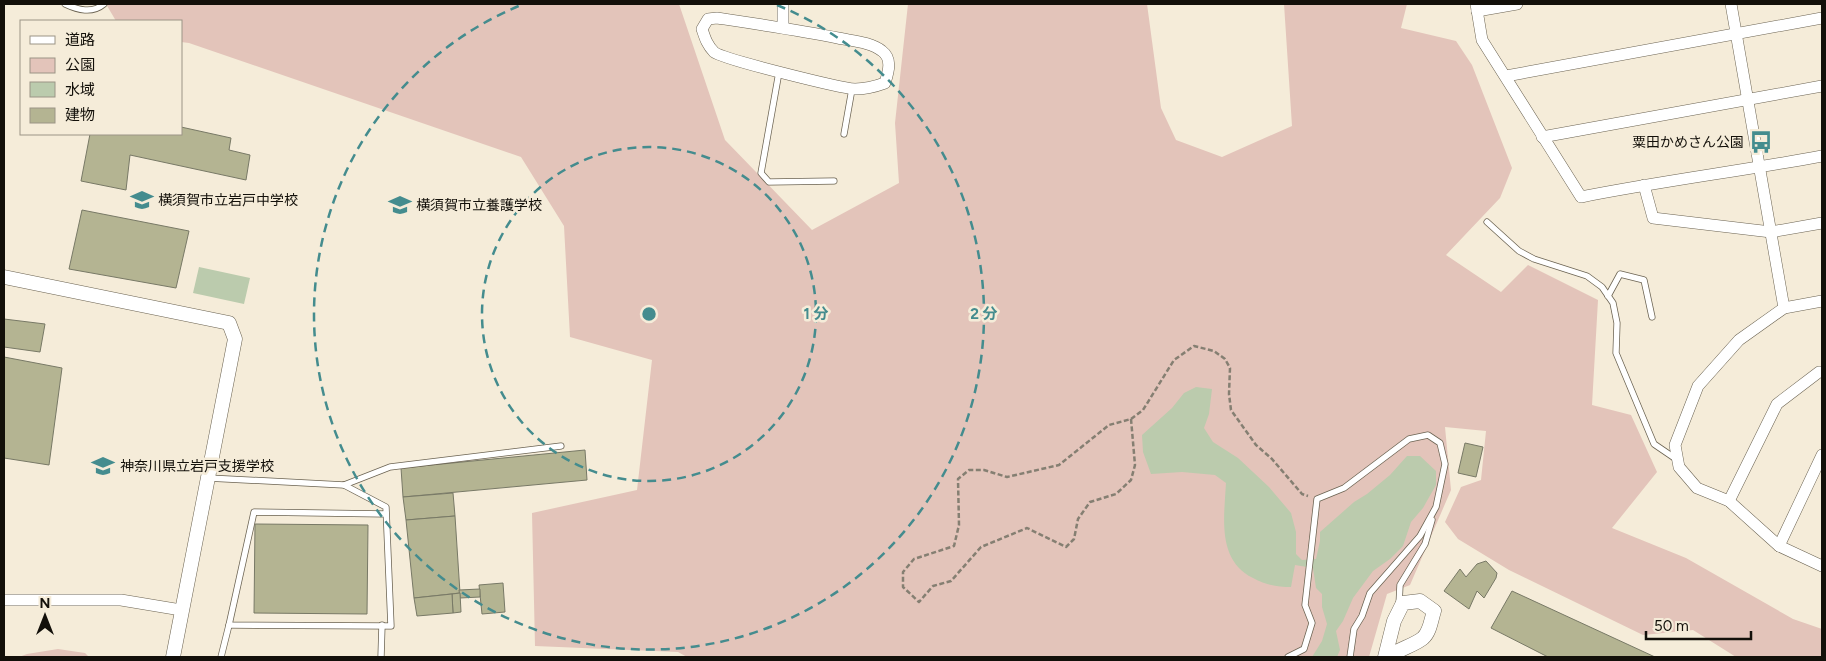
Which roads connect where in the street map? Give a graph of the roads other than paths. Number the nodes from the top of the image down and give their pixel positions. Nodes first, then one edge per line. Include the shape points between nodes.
1 (64, 4) edge
2 (104, 4) edge
3 (783, 4) edge
4 (1517, 4) edge
5 (1731, 4) edge
6 (1477, 7) edge
7 (1822, 18) edge
8 (783, 27) junction
9 (1736, 33) junction
10 (779, 72) junction
11 (1506, 76) junction
12 (1822, 86) edge
13 (852, 89) junction
14 (1748, 99) junction
15 (844, 134) dead end
16 (1542, 137) junction
17 (1822, 156) edge
18 (1760, 168) junction
19 (834, 181) dead end
20 (1644, 185) junction
21 (1487, 222) dead end
22 (1822, 223) edge
23 (1770, 232) junction
24 (4, 277) edge
25 (1608, 296) junction
26 (1822, 301) edge
27 (1784, 308) junction
28 (1652, 317) dead end
29 (1822, 372) edge
30 (561, 446) dead end
31 (1822, 455) edge
32 (1678, 460) junction
33 (208, 478) junction
34 (344, 485) junction
35 (1729, 501) junction
36 (1436, 506) junction
37 (386, 514) junction
38 (1779, 546) junction
39 (1822, 566) edge
40 (4, 600) edge
41 (1400, 609) junction
42 (181, 610) junction
43 (229, 625) junction
44 (382, 625) junction
45 (173, 657) edge
46 (221, 657) edge
47 (381, 657) edge
48 (1288, 657) edge
49 (1350, 657) edge
50 (1386, 657) edge

1 - 2 lane via 82,10 97,10
3 - 8 street
4 - 6 street
5 - 9 street
6 - 11 street via 1482,40
7 - 9 street
8 - 10 street via 716,18 708,19 702,29 705,41 716,54
8 - 13 street via 864,43 882,50 887,56 889,69 885,83 870,89
9 - 11 street
9 - 14 street
10 - 13 street
10 - 19 lane via 760,173 769,182
11 - 16 street
12 - 14 street
13 - 15 lane
14 - 16 street
14 - 18 street
16 - 20 street via 1581,197
17 - 18 street
18 - 20 street
18 - 23 street
20 - 23 street via 1653,218
21 - 25 lane via 1519,251 1587,276
22 - 23 street
23 - 27 street
24 - 33 street via 229,322 235,338
25 - 28 lane via 1620,274 1644,280
25 - 32 lane via 1613,303 1617,323 1616,353 1654,444
26 - 27 street
27 - 32 street via 1739,340 1698,386 1675,445
29 - 35 street via 1777,404
30 - 34 lane via 390,467
31 - 38 street
32 - 35 street via 1679,467 1697,488
33 - 34 lane
33 - 42 street
34 - 37 lane via 386,508
35 - 38 street
36 - 41 lane via 1425,544 1400,586
36 - 48 lane via 1445,464 1440,443 1428,435 1409,438 1344,488 1317,499 1305,605 1312,623 1304,649
36 - 49 lane via 1420,536 1370,593 1354,629
37 - 43 lane via 254,512
37 - 44 lane via 391,626
38 - 39 street
40 - 42 street via 122,600
41 - 50 street via 1394,620
41 - 50 street via 1403,603 1420,601 1434,612 1423,638
42 - 45 street
43 - 44 lane
43 - 46 lane
44 - 47 lane

